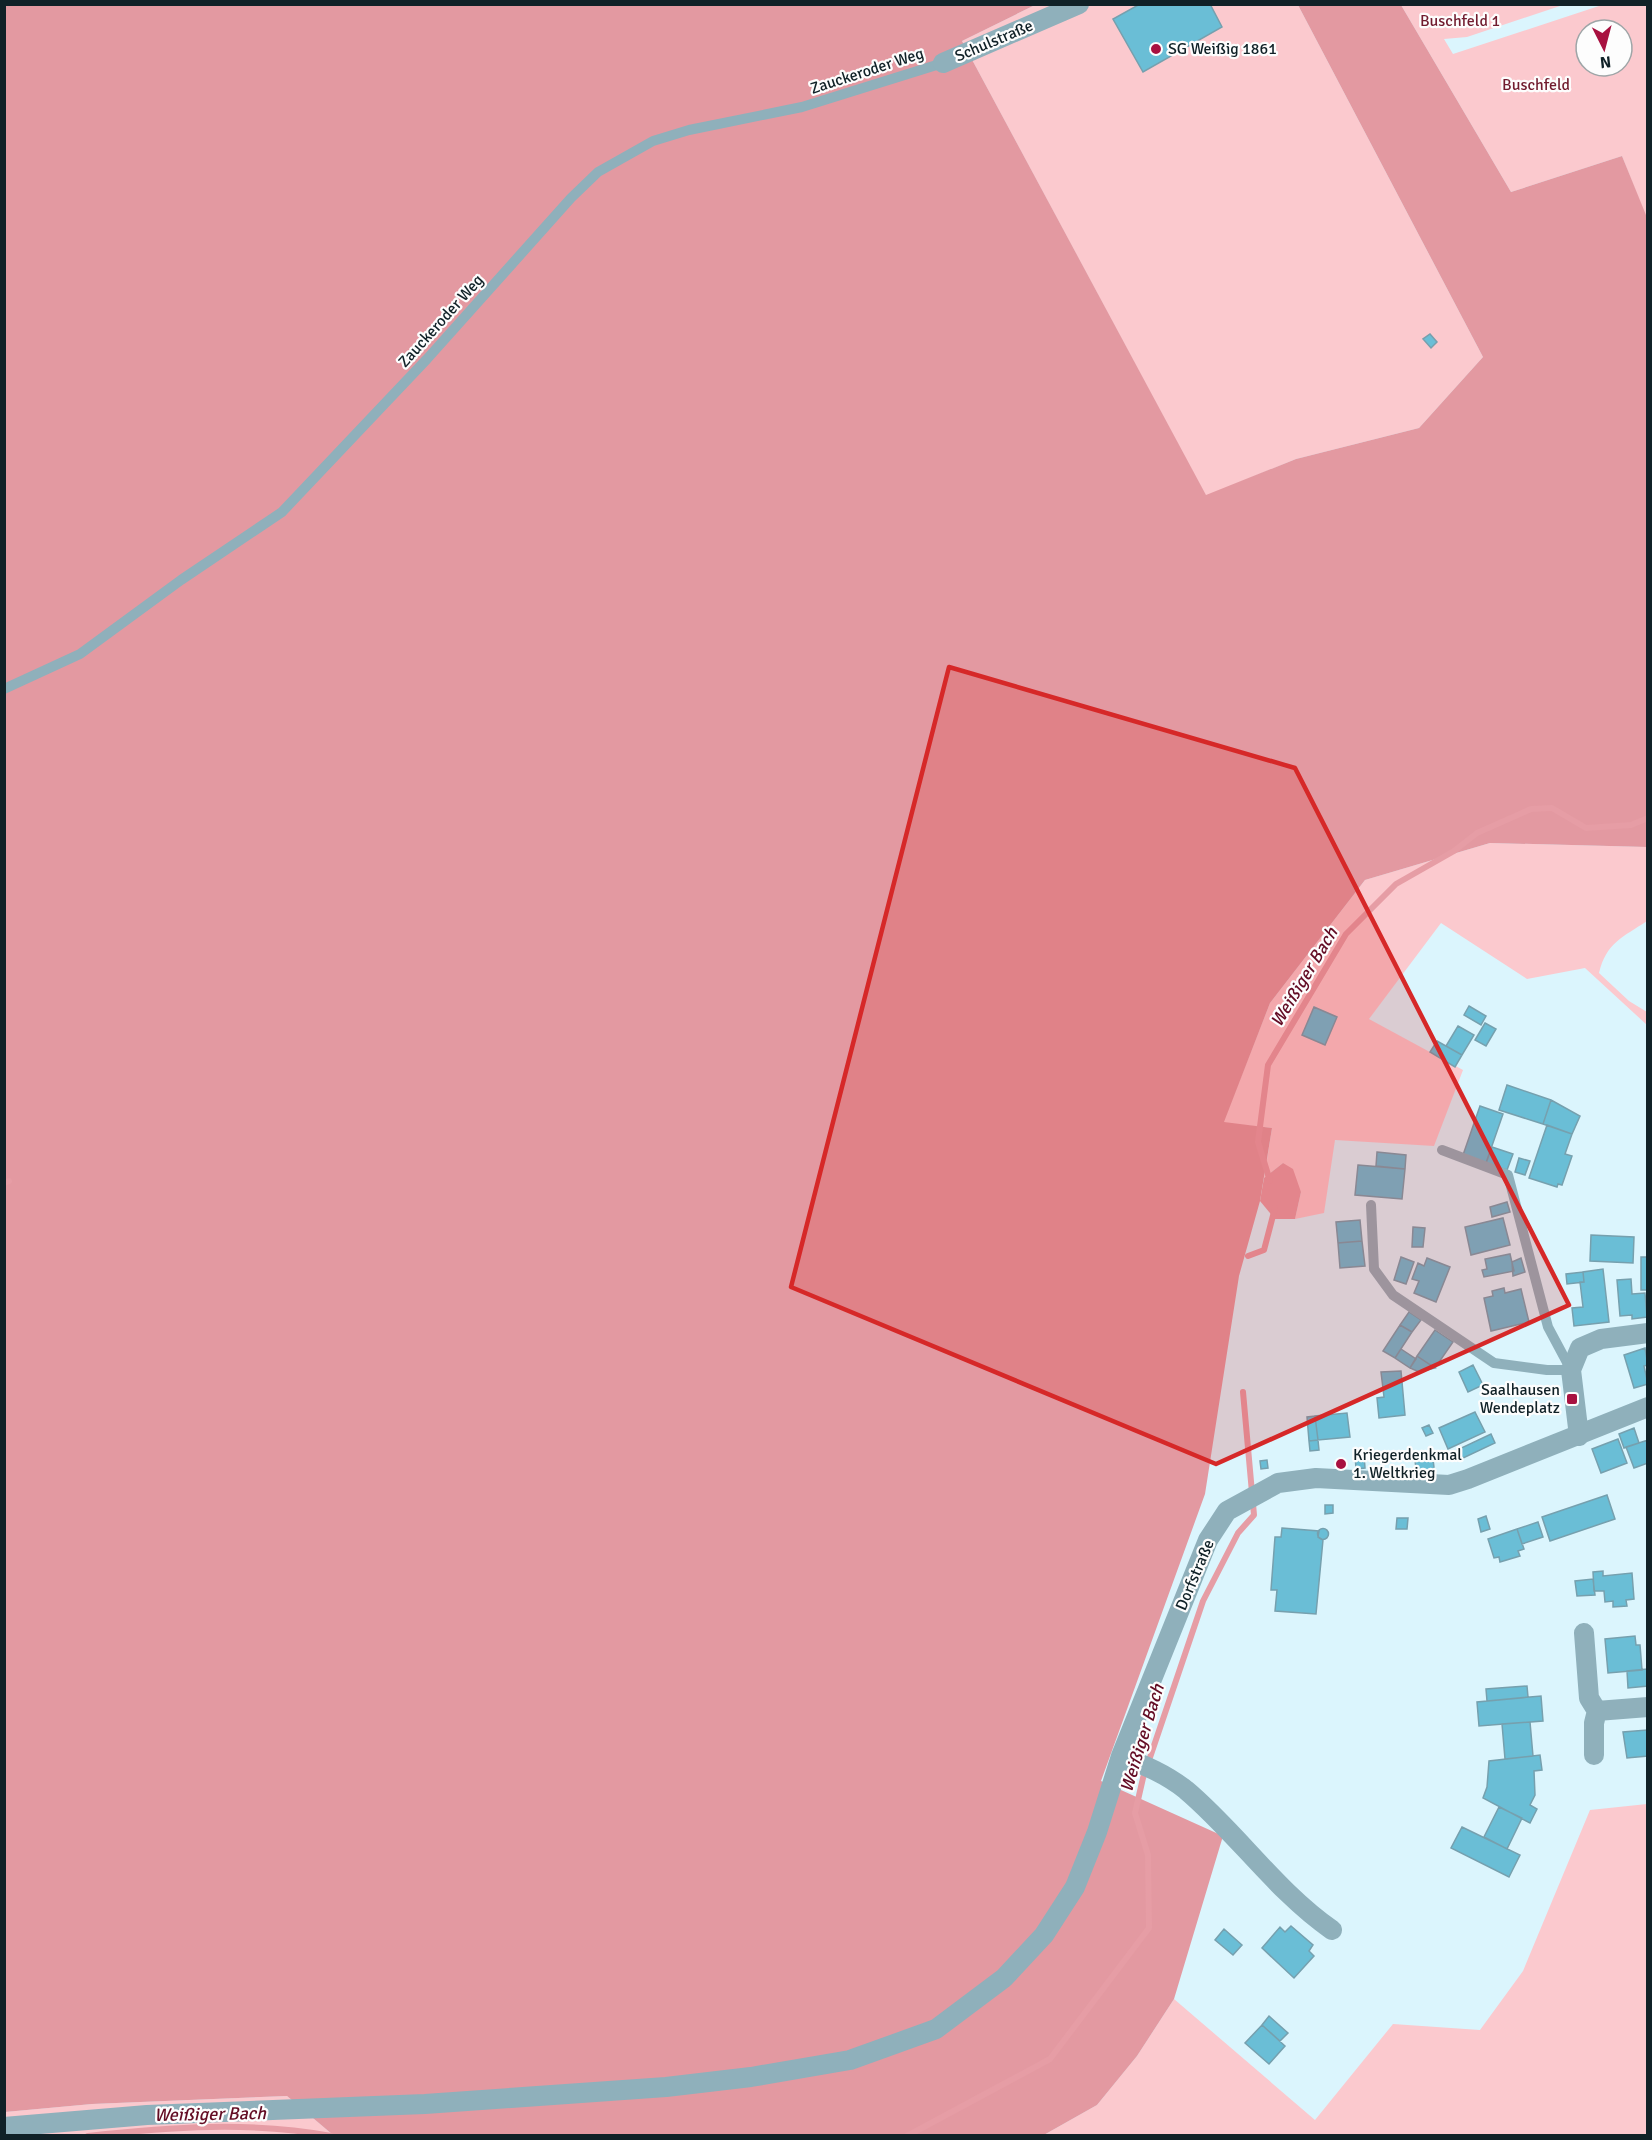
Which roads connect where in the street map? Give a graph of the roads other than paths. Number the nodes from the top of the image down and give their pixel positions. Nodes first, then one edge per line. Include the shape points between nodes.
1 (1079, 4) edge
2 (943, 63) joint
3 (4, 689) edge
4 (1443, 1150) dead end
5 (1371, 1205) dead end
6 (1647, 1334) edge
7 (1571, 1370) junction
8 (1647, 1407) edge
9 (1579, 1436) junction
10 (1584, 1633) dead end
11 (1647, 1707) edge
12 (1597, 1711) junction
13 (1594, 1755) dead end
14 (1121, 1756) junction
15 (1332, 1930) dead end
16 (4, 2127) edge

1 - 2 street, Schulstraße
2 - 3 lane, Zauckeroder Weg via 802,107 653,141 598,172 282,512 80,654
4 - 7 lane via 1508,1175 1548,1328
5 - 7 lane via 1374,1269 1393,1295 1494,1363
6 - 7 street via 1601,1339 1580,1348
7 - 9 street
8 - 9 street, Dorfstraße
9 - 14 street, Dorfstraße via 1449,1485 1316,1478 1278,1483 1227,1510 1208,1540
10 - 12 street via 1589,1698
11 - 12 street
12 - 13 street
14 - 15 street via 1147,1766 1185,1789 1272,1879
14 - 16 street, Dorfstraße via 1075,1887 1044,1935 1004,1978 936,2029 850,2060 740,2079 556,2097 147,2115

